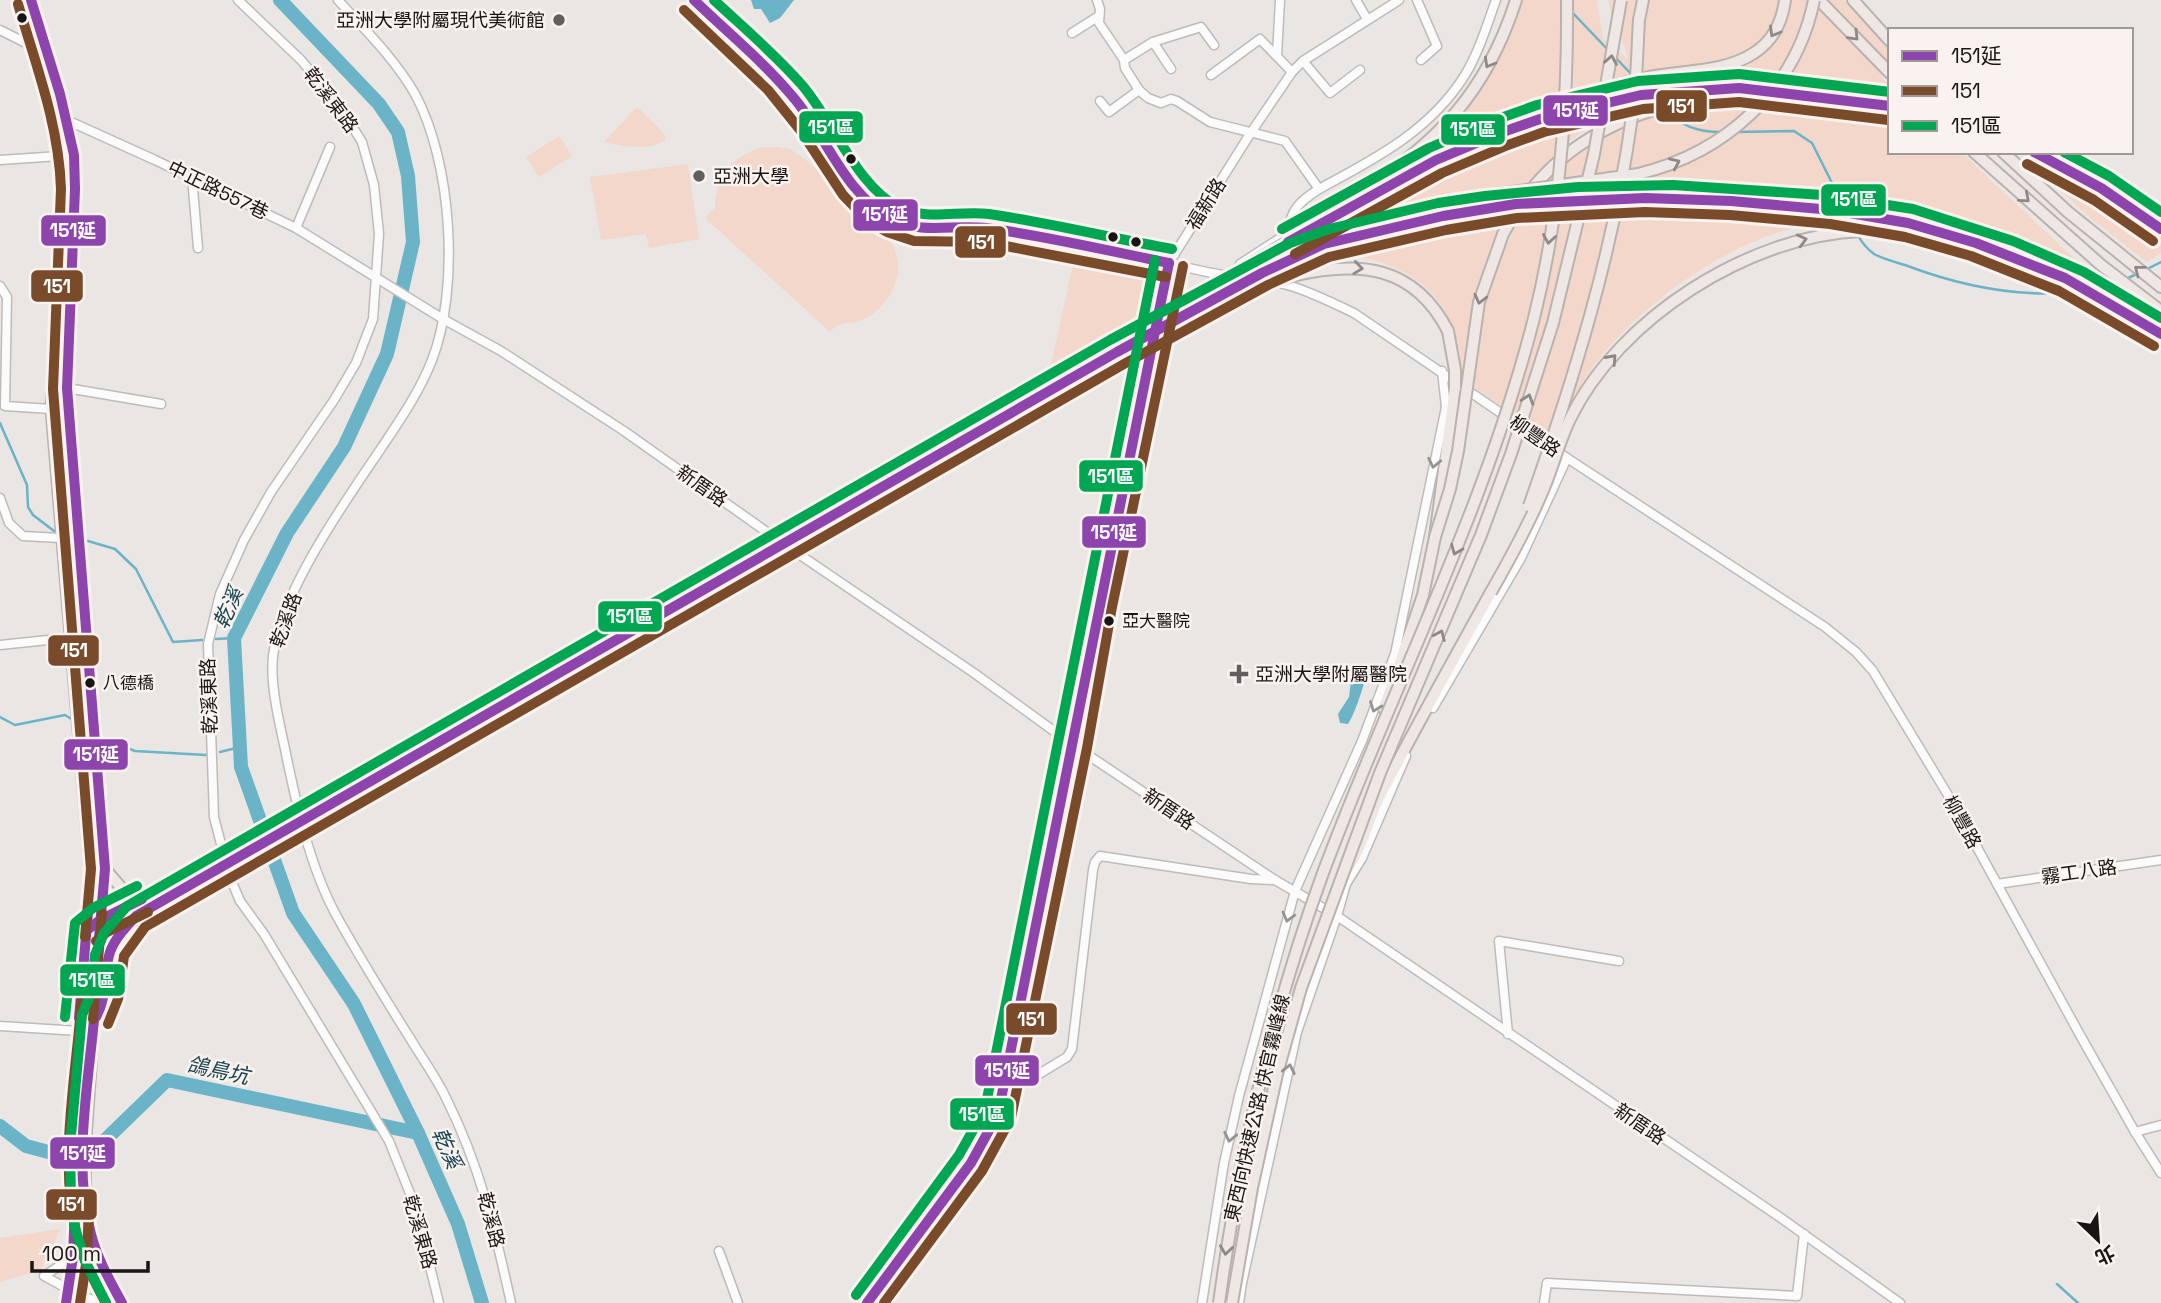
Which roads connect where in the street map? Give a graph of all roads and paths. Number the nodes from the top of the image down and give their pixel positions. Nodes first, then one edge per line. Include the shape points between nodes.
1 (18, 0) edge
2 (32, 0) edge
3 (238, 0) edge
4 (338, 0) edge
5 (694, 0) edge
6 (1097, 0) edge
7 (1280, 0) edge
8 (1356, 0) edge
9 (1399, 0) edge
10 (1417, 0) edge
11 (1496, 0) edge
12 (1516, 0) edge
13 (1567, 0) edge
14 (1621, 0) edge
15 (1643, 0) edge
16 (1785, 0) edge
17 (1817, 0) edge
18 (1853, 0) edge
19 (1099, 16) junction
20 (1367, 19) junction
21 (0, 30) edge
22 (1072, 33) dead end
23 (1888, 39) edge
24 (1153, 42) junction
25 (1214, 45) dead end
26 (32, 46) junction
27 (1277, 55) junction
28 (1124, 60) junction
29 (1421, 60) dead end
30 (1304, 61) junction
31 (1171, 69) dead end
32 (1360, 70) dead end
33 (1888, 71) edge
34 (1292, 72) junction
35 (1211, 75) dead end
36 (1139, 90) junction
37 (1788, 93) junction
38 (1100, 101) dead end
39 (1888, 106) edge
40 (49, 112) junction
41 (66, 119) junction
42 (1250, 134) junction
43 (330, 146) dead end
44 (1976, 154) edge
45 (2005, 154) edge
46 (2038, 154) edge
47 (74, 155) junction
48 (61, 156) junction
49 (0, 160) edge
50 (1436, 160) junction
51 (192, 177) junction
52 (1319, 189) junction
53 (1313, 227) junction
54 (296, 228) junction
55 (2161, 229) edge
56 (1976, 243) junction
57 (1324, 244) junction
58 (198, 248) dead end
59 (1169, 263) junction
60 (1223, 275) junction
61 (379, 279) junction
62 (0, 286) edge
63 (2161, 287) edge
64 (2157, 309) edge
65 (440, 317) junction
66 (2161, 334) edge
67 (1117, 352) junction
68 (1442, 372) junction
69 (67, 388) junction
70 (161, 404) dead end
71 (51, 409) junction
72 (70, 431) junction
73 (53, 434) junction
74 (1567, 458) junction
75 (0, 498) edge
76 (1435, 537) junction
77 (60, 538) junction
78 (1491, 592) junction
79 (86, 636) junction
80 (69, 638) junction
81 (0, 645) edge
82 (1073, 745) junction
83 (2161, 860) edge
84 (105, 869) junction
85 (1322, 876) junction
86 (1275, 880) junction
87 (1339, 880) junction
88 (1997, 884) junction
89 (1294, 891) junction
90 (149, 896) junction
91 (135, 916) junction
92 (1337, 916) junction
93 (100, 920) junction
94 (87, 930) junction
95 (99, 934) junction
96 (1619, 961) dead end
97 (96, 1017) junction
98 (0, 1026) edge
99 (78, 1031) junction
100 (95, 1032) junction
101 (1508, 1034) junction
102 (1007, 1076) junction
103 (2161, 1125) edge
104 (2135, 1132) junction
105 (79, 1163) junction
106 (2161, 1173) edge
107 (74, 1227) junction
108 (89, 1227) junction
109 (1804, 1234) junction
110 (719, 1251) dead end
111 (73, 1257) junction
112 (67, 1297) edge
113 (106, 1303) edge
114 (122, 1303) edge
115 (439, 1303) edge
116 (511, 1303) edge
117 (738, 1303) edge
118 (867, 1303) edge
119 (1202, 1303) edge
120 (1219, 1303) edge
121 (1233, 1303) edge
122 (1240, 1303) edge
123 (1544, 1303) edge
124 (1900, 1303) edge

1 - 26 main road
2 - 41 main road
3 - 61 street, 乾溪東路 via 301,60 362,142 374,185
4 - 65 street, 乾溪路 via 387,54 430,127 447,213 447,271
5 - 59 street, 柳豐路 via 787,90 854,185 892,220 917,228 987,228
6 - 19 street
7 - 27 street
8 - 20 street
9 - 20 street, 福新路
10 - 29 street via 1437,46
11 - 52 street via 1465,75 1437,113 1387,152
12 -> 53 highway via 1498,47 1457,112 1399,168
13 -> 85 highway, bridge via 1563,131 1534,318 1482,486
87 -> 14 highway, bridge via 1469,567 1553,323 1594,154
15 - 78 highway, bridge via 1633,113 1615,219 1574,376 1524,518
16 -> 50 highway via 1779,26 1768,43 1751,55 1725,65 1595,91 1513,119
17 -> 33 highway
57 -> 17 highway, bridge via 1378,220 1434,203 1638,174 1697,153 1727,136 1774,88 1801,43
18 - 23 highway
19 - 22 street
19 - 28 street
20 - 30 street, 福新路
21 - 26 street
24 - 25 street via 1201,27
24 - 28 street
24 - 31 street
26 - 40 main road
27 - 34 street
27 - 35 street via 1260,39
28 - 36 street
30 - 32 street via 1330,93
30 - 34 street, 福新路
34 - 42 street, 福新路
36 - 38 street via 1109,112
36 - 42 street via 1148,98 1161,103 1177,101 1210,122
37 - 39 highway
37 - 50 highway via 1739,88 1651,94 1539,119
37 -> 76 highway, bridge via 1727,94 1663,107 1608,127 1569,154 1525,197 1503,234 1479,302 1458,451
40 - 41 street, 中正路557巷
40 - 48 main road
41 - 47 main road
41 - 51 street, 中正路557巷
42 - 52 street via 1285,141
42 - 59 street, 福新路
43 - 54 street
44 -> 64 highway
63 -> 45 highway
46 - 55 highway via 2101,188
47 - 48 street
47 - 69 main road
48 - 49 street
48 - 71 main road
50 - 53 highway
51 - 54 street, 中正路557巷
51 - 58 street
52 - 60 street via 1300,201 1289,217 1288,233
53 - 90 highway, bridge via 793,531
54 - 61 street, 中正路557巷
56 - 57 highway, bridge via 1908,223 1832,210 1645,198 1516,204
56 - 66 highway via 2065,278
78 -> 56 highway, bridge via 1514,552 1585,394 1633,336 1679,297 1720,271 1819,236 1881,231
57 - 67 highway, bridge
59 - 60 street, 柳豐路
59 - 82 street, 福新路
60 - 68 street, 柳豐路 via 1289,285 1323,298 1354,313
61 - 65 street, 新厝路
61 - 115 street, 乾溪東路 via 373,319 356,363 271,492 220,594 208,644 214,817 240,901 388,1141 415,1206
62 - 71 street via 8,298 5,406
65 - 82 street, 新厝路 via 624,431
65 - 116 street, 乾溪路 via 432,359 414,396 340,508 282,620 273,658 276,708 315,864 334,911 444,1094 463,1134 481,1179
67 -> 76 highway, bridge via 1135,349 1269,284 1305,273 1357,268 1408,284 1441,318 1455,370
67 - 91 highway, bridge
68 - 74 street, 柳豐路
68 -> 89 street via 1446,407 1395,654 1362,741
69 - 70 street
69 - 72 main road
71 - 73 main road
72 - 73 main road
72 - 79 main road
73 - 77 main road
74 - 88 street, 柳豐路 via 1856,652 1873,671
74 - 92 street via 1521,558 1412,744 1346,884
75 - 77 street via 9,523 23,536
76 - 85 highway, bridge via 1423,595
77 - 80 main road
78 - 87 highway, bridge via 1378,800 1353,862
79 - 80 street
79 - 84 main road
80 - 81 street
80 - 94 main road via 90,884
82 - 86 street, 新厝路
82 - 102 street, 福新路
83 - 88 street, 霧工八路
84 - 90 highway via 124,891
84 - 93 main road
85 -> 120 highway, 東西向快速公路 快官霧峰線, bridge via 1262,1070 1236,1188
86 - 89 street, 新厝路
86 - 102 street via 1100,856 1093,870 1072,1049 1034,1077
87 - 121 highway, 東西向快速公路 快官霧峰線, bridge via 1277,1074
88 - 104 street, 柳豐路
89 - 92 street, 新厝路
89 -> 119 street via 1224,1163
90 - 93 highway
91 - 95 highway
91 - 97 highway via 111,949 103,1003
92 - 101 street, 新厝路
122 -> 92 street via 1297,1032
93 - 94 highway
93 - 95 main road
94 - 95 highway
94 - 99 main road
95 - 97 main road
96 - 101 street via 1499,941
97 - 100 main road
98 - 99 street
99 - 100 street
99 - 105 main road via 75,1140
100 - 105 main road via 86,1138
101 - 109 street, 新厝路
102 - 118 street, 福新路 via 985,1142
103 - 104 street
104 - 106 street, 柳豐路
105 - 107 main road
105 - 108 main road
107 - 108 street
107 - 111 street
107 - 113 main road
108 - 114 main road
109 - 123 street via 1797,1296 1547,1283
109 - 124 street, 新厝路
110 - 117 street
111 - 112 street
111 - 112 street via 44,1276
112 - 113 street

